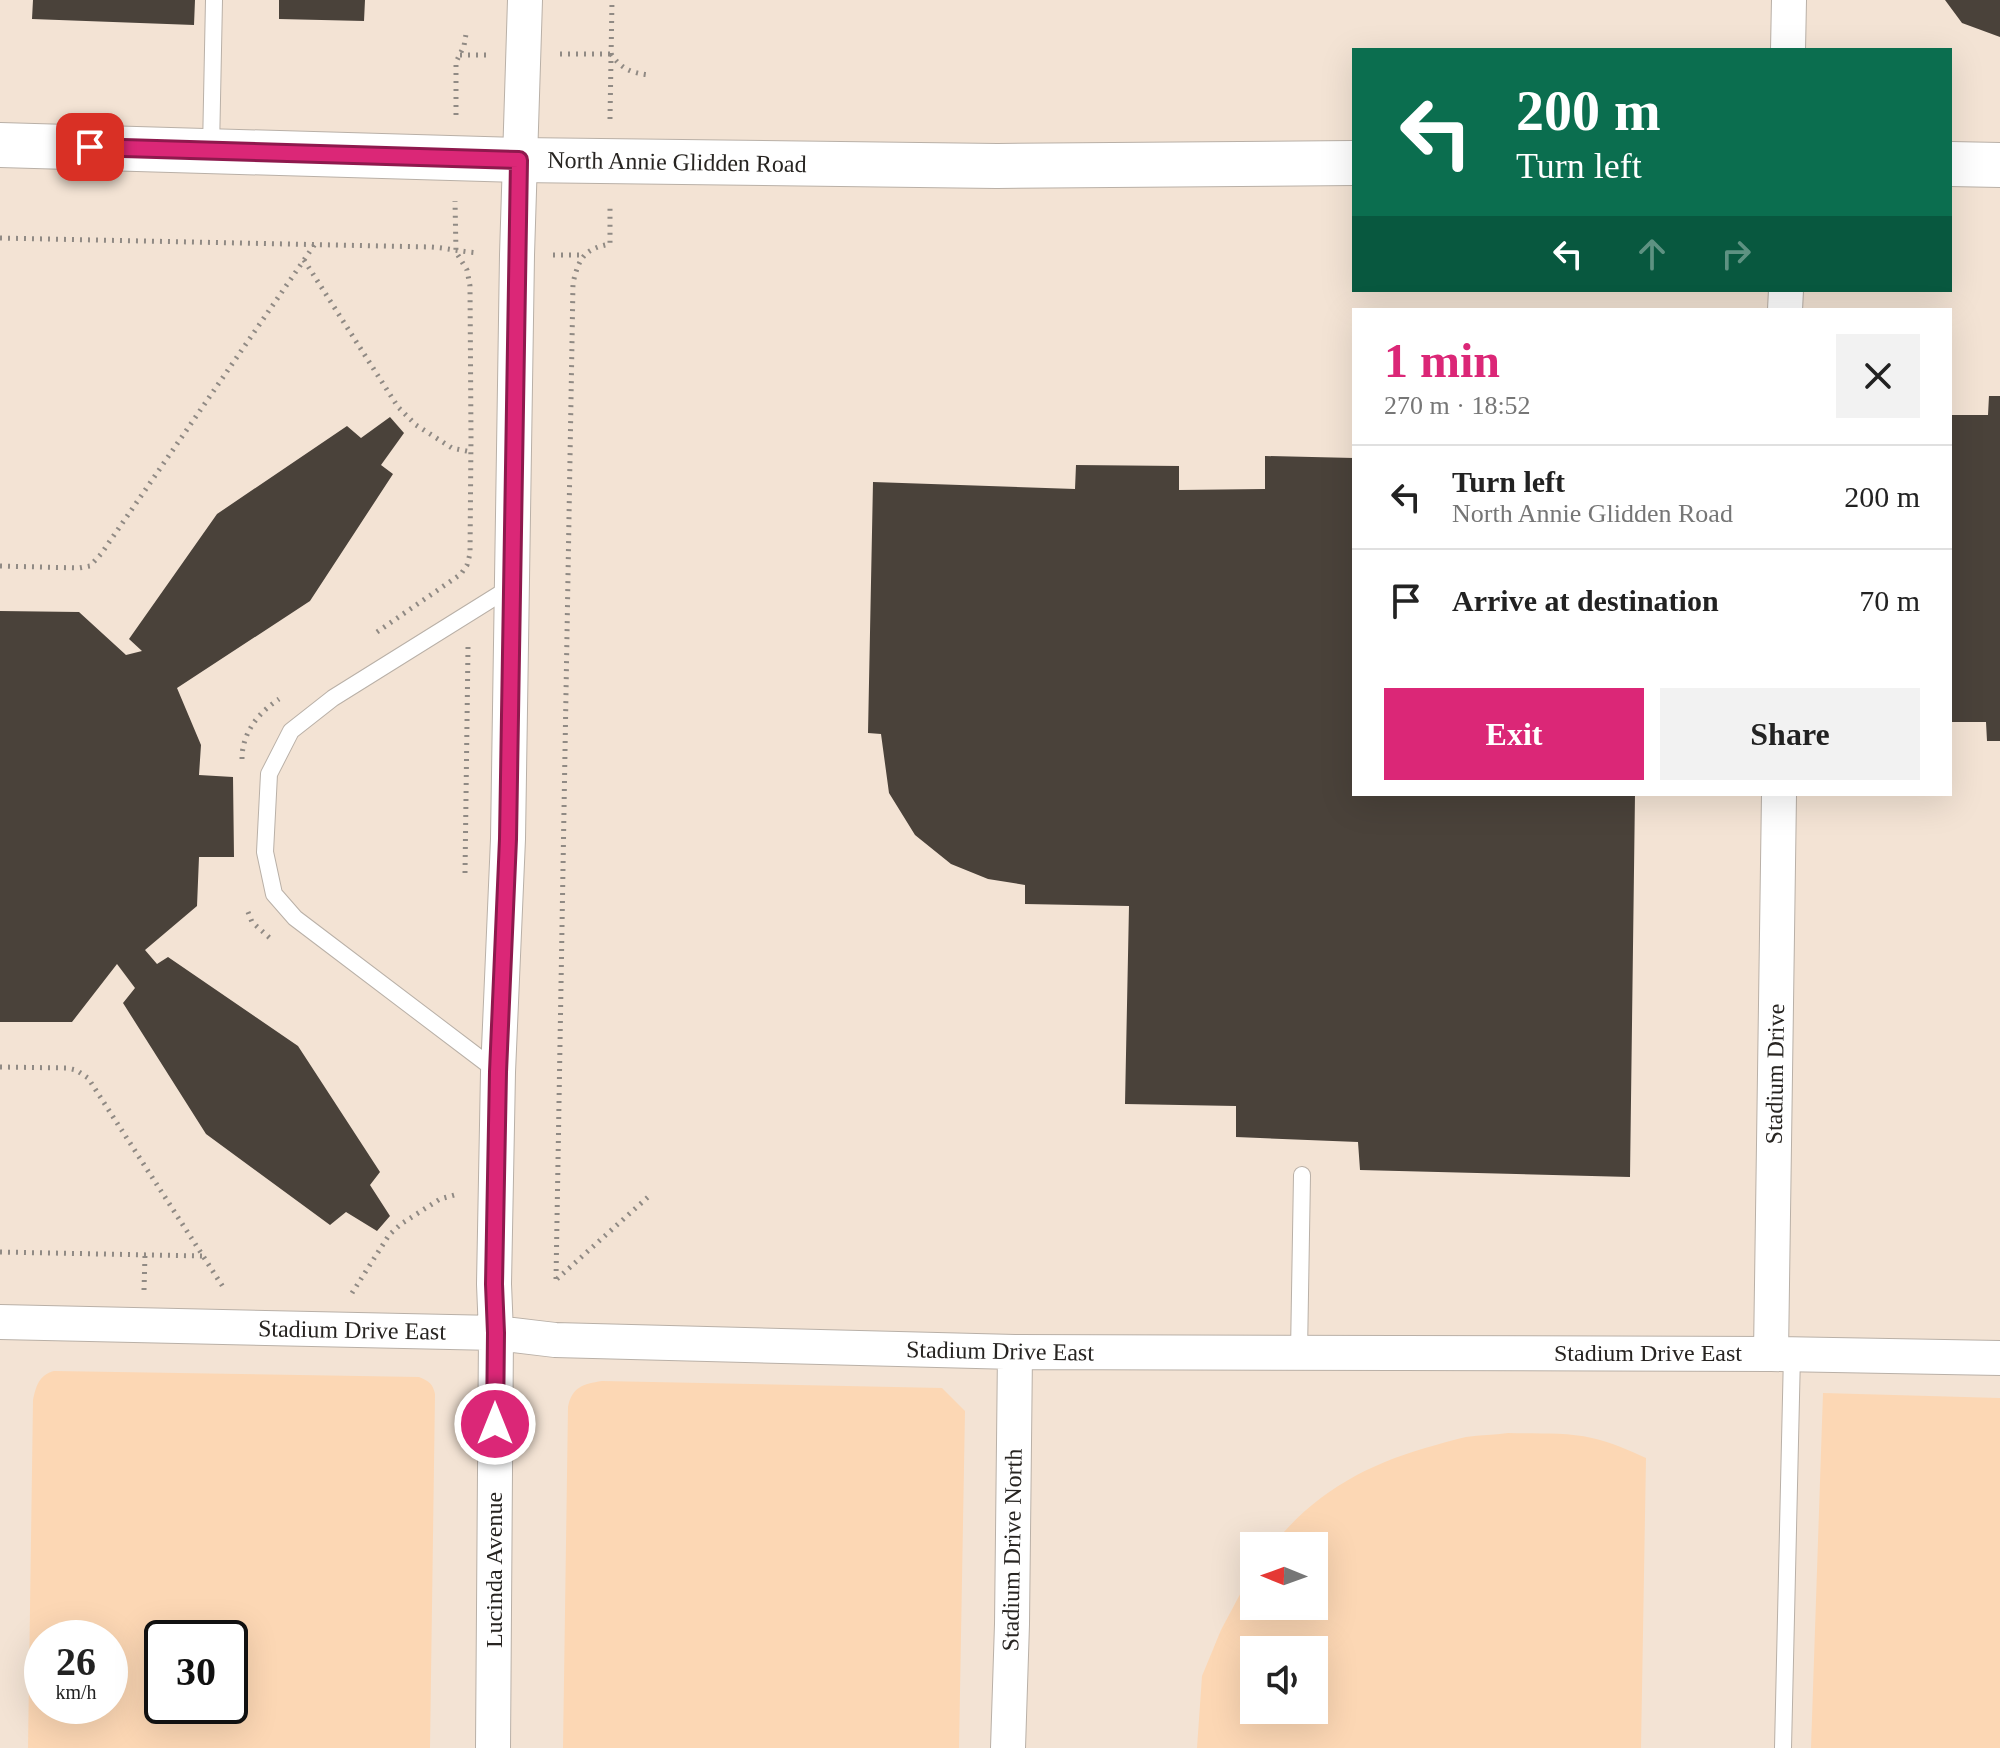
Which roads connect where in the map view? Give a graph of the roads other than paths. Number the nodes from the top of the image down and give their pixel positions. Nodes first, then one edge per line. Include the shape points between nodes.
1 (214, 0) edge
2 (525, 0) edge
3 (1789, 0) edge
4 (1788, 48) edge
5 (0, 145) edge
6 (211, 150) junction
7 (519, 160) junction
8 (1352, 163) edge
9 (1952, 164) edge
10 (2000, 165) edge
11 (513, 587) junction
12 (1779, 796) edge
13 (498, 1072) junction
14 (1302, 1175) dead end
15 (0, 1322) edge
16 (496, 1333) junction
17 (1015, 1352) junction
18 (1299, 1353) junction
19 (1782, 1354) junction
20 (2000, 1358) edge
21 (493, 1748) edge
22 (1008, 1748) edge
23 (1783, 1748) edge

1 - 6 lane
2 - 7 street, Lucinda Avenue
3 - 4 street
5 - 6 main road, North Annie Glidden Road
6 - 7 main road, North Annie Glidden Road
7 - 8 main road, North Annie Glidden Road via 997,166
7 - 11 street, Lucinda Avenue
9 - 10 main road
11 - 13 street, Lucinda Avenue
11 - 13 lane via 333,698 291,731 269,774 265,852 274,894 295,918
12 - 19 street, Stadium Drive
13 - 16 street, Lucinda Avenue
14 - 18 lane
15 - 16 street, Stadium Drive East
16 - 17 street, Stadium Drive East via 555,1340
16 - 21 street, Lucinda Avenue
17 - 18 street, Stadium Drive East
17 - 22 street, Stadium Drive North
18 - 19 street, Stadium Drive East
19 - 20 street, Stadium Drive East
19 - 23 lane

